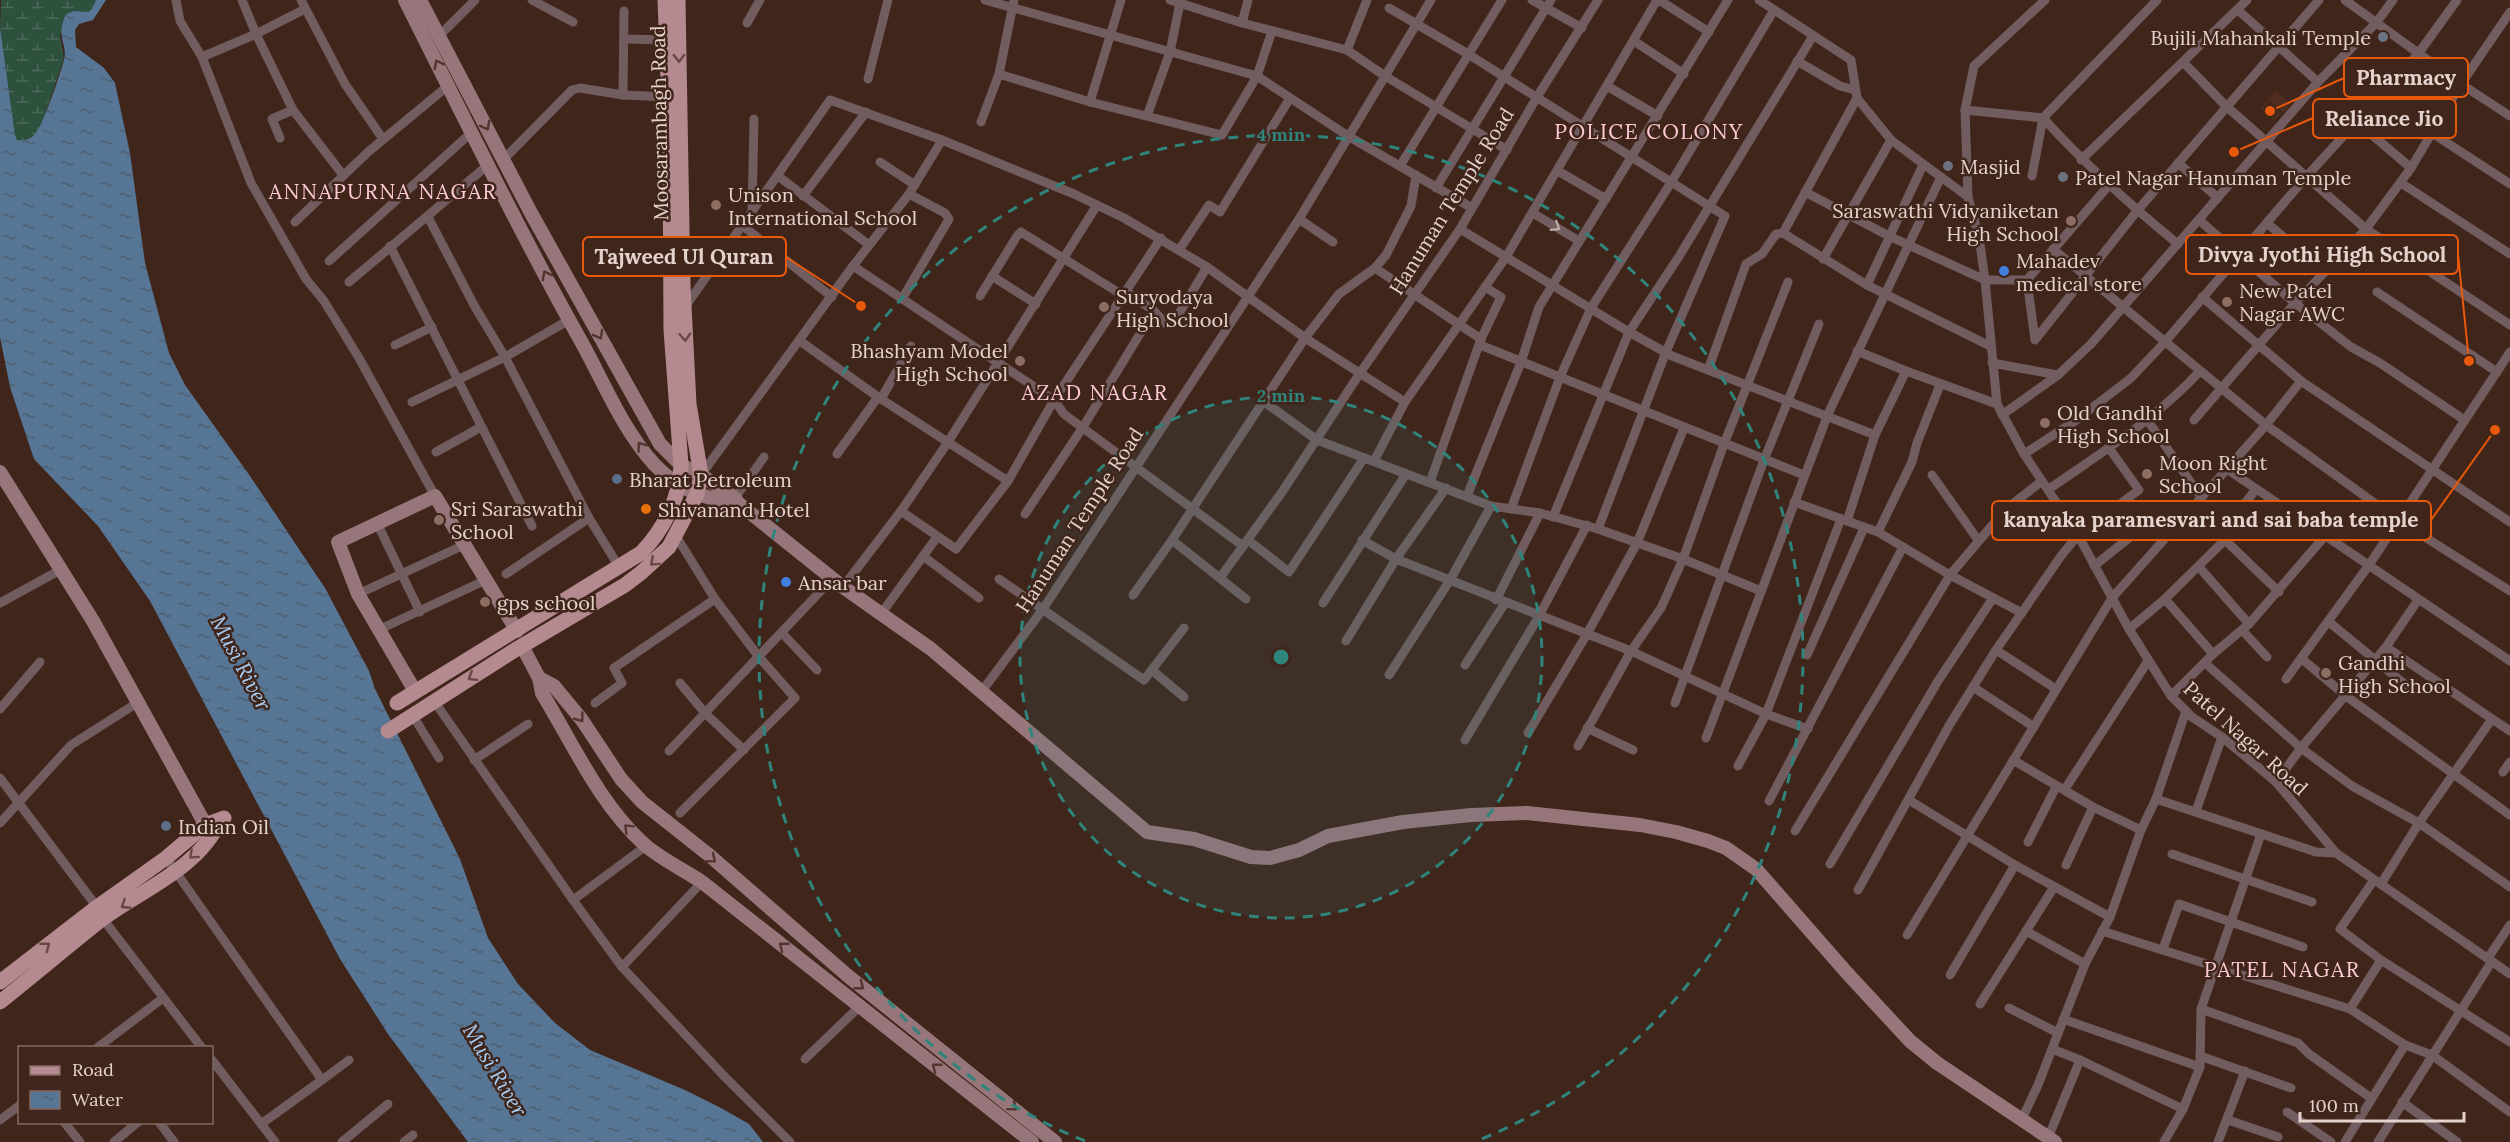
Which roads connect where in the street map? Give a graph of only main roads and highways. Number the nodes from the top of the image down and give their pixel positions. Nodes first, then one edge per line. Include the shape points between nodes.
1 (665, 0) edge
2 (678, 0) edge
3 (397, 703) dead end
4 (388, 731) dead end
5 (100, 913) junction
6 (0, 982) edge
7 (0, 1002) edge

1 - 3 main road, Moosarambagh Road via 671,330 681,488 663,525 641,553
2 -> 4 main road, Moosarambagh Road via 684,309 689,404 701,475 697,494 662,555 625,585
5 -> 5 main road via 166,858 216,825 174,873
6 -> 5 main road
5 - 7 main road

